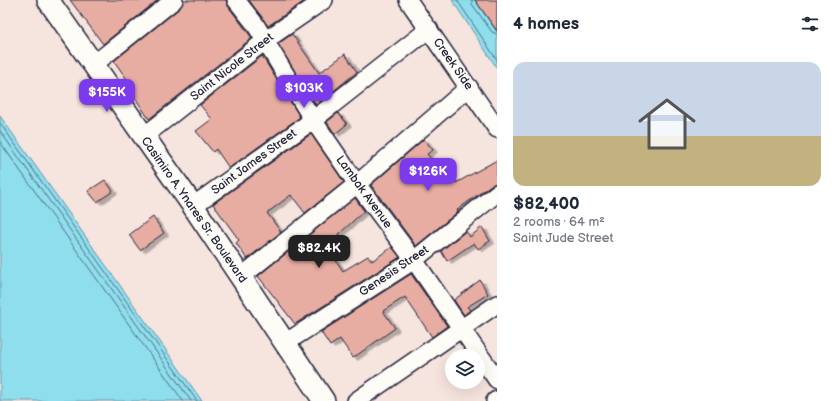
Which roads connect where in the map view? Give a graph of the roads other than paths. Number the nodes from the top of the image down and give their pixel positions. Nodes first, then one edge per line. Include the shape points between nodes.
1 (48, 0) edge
2 (174, 0) edge
3 (236, 0) edge
4 (324, 0) edge
5 (408, 0) edge
6 (428, 29) junction
7 (266, 40) junction
8 (94, 65) junction
9 (469, 87) junction
10 (313, 120) junction
11 (497, 129) edge
12 (143, 137) junction
13 (357, 184) junction
14 (497, 193) edge
15 (194, 206) junction
16 (414, 260) junction
17 (241, 277) junction
18 (497, 304) edge
19 (463, 328) junction
20 (285, 343) junction
21 (497, 380) edge
22 (324, 401) edge
23 (356, 401) edge

1 - 8 main road, Casimiro A. Ynares Sr. Boulevard
2 - 8 street
3 - 7 street, Lambak Avenue
4 - 7 street, Saint Nicole Street
5 - 6 street, Creek Side
6 - 9 street, Creek Side
6 - 10 street, Saint James Street
7 - 10 street, Lambak Avenue
7 - 12 street, Saint Nicole Street
8 - 12 main road, Casimiro A. Ynares Sr. Boulevard
9 - 11 street, Creek Side
9 - 13 street
10 - 13 street, Lambak Avenue
10 - 15 street, Saint James Street
12 - 15 main road, Casimiro A. Ynares Sr. Boulevard
13 - 16 street, Lambak Avenue
13 - 17 street
14 - 16 street, Genesis Street
15 - 17 main road, Casimiro A. Ynares Sr. Boulevard
16 - 19 street, Lambak Avenue
16 - 20 street, Genesis Street
17 - 20 main road, Casimiro A. Ynares Sr. Boulevard
18 - 19 street
19 - 21 street, Lambak Avenue
19 - 23 street
20 - 22 main road, Casimiro A. Ynares Sr. Boulevard

